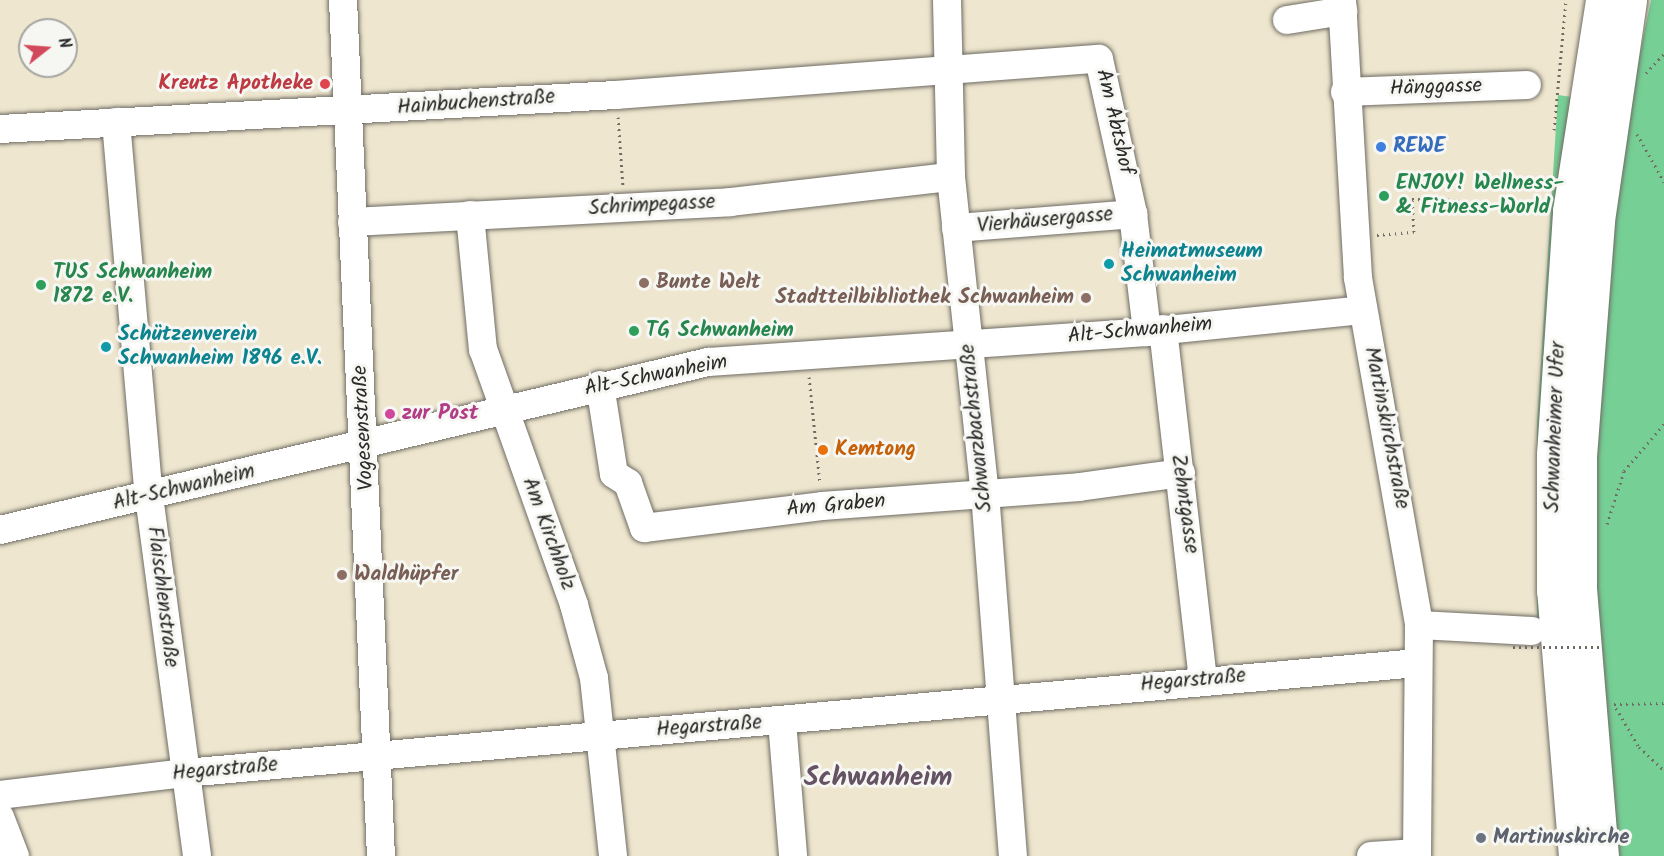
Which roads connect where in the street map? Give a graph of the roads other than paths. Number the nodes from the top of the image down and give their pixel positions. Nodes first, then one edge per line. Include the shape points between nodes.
1 (343, 0) edge
2 (947, 0) edge
3 (1602, 0) edge
4 (1630, 0) edge
5 (1343, 6) edge
6 (1287, 20) dead end
7 (952, 68) junction
8 (1527, 85) dead end
9 (1345, 92) junction
10 (347, 112) junction
11 (116, 122) junction
12 (0, 129) edge
13 (951, 177) junction
14 (1133, 214) junction
15 (470, 215) junction
16 (352, 222) junction
17 (956, 228) junction
18 (1363, 310) junction
19 (1155, 330) junction
20 (968, 345) junction
21 (600, 385) junction
22 (504, 412) junction
23 (366, 447) junction
24 (1180, 473) junction
25 (985, 493) junction
26 (149, 496) junction
27 (0, 530) edge
28 (1419, 625) junction
29 (1522, 639) road end
30 (1418, 663) junction
31 (1203, 679) junction
32 (1002, 699) junction
33 (782, 721) junction
34 (601, 735) junction
35 (376, 756) junction
36 (185, 773) junction
37 (0, 795) edge
38 (0, 817) edge
39 (1417, 854) edge
40 (15, 856) edge
41 (197, 856) edge
42 (381, 856) edge
43 (613, 856) edge
44 (793, 856) edge
45 (1013, 856) edge
46 (1371, 856) edge
47 (1575, 856) edge
48 (1602, 856) edge

1 - 10 street, Vogesenstraße
2 - 7 street, Schwarzbachstraße
3 - 47 main road, Schwanheimer Ufer via 1569,211 1553,454 1556,636
4 - 48 main road, Schwanheimer Ufer via 1598,220 1580,456 1582,624
5 - 6 street
5 - 9 street, Martinskirchstraße
7 - 10 street, Hainbuchenstraße
7 - 13 street, Schwarzbachstraße
7 - 14 street, Am Abtshof via 1099,59
8 - 9 street, Hänggasse
9 - 18 street, Martinskirchstraße
10 - 11 street, Hainbuchenstraße
10 - 16 street, Vogesenstraße
11 - 12 street, Hainbuchenstraße
11 - 26 street, Flaischlenstraße
13 - 15 street, Schrimpegasse via 625,209
13 - 17 street, Schwarzbachstraße
14 - 17 street, Vierhäusergasse
14 - 19 street, Am Abtshof
15 - 16 street, Schrimpegasse
15 - 22 street, Am Kirchholz via 477,324
16 - 23 street, Vogesenstraße
17 - 20 street, Schwarzbachstraße
18 - 19 street, Alt-Schwanheim
18 - 28 street, Martinskirchstraße
19 - 20 street, Alt-Schwanheim
19 - 24 street, Zehntgasse
20 - 21 street, Alt-Schwanheim via 708,362
20 - 25 street, Schwarzbachstraße
21 - 22 street, Alt-Schwanheim
21 - 25 street, Am Graben via 614,474 628,483 645,528 822,506
22 - 23 street, Alt-Schwanheim
22 - 34 street, Am Kirchholz via 574,605 594,678
23 - 26 street, Alt-Schwanheim
23 - 35 street, Vogesenstraße
24 - 25 street, Am Graben
24 - 31 street, Zehntgasse
25 - 32 street, Schwarzbachstraße
26 - 27 street, Alt-Schwanheim
26 - 36 street, Flaischlenstraße
28 - 29 street
28 - 30 street, Martinskirchstraße
30 - 31 street, Hegarstraße
30 - 39 street, Martinskirchstraße
31 - 32 street, Hegarstraße
32 - 33 street, Hegarstraße
32 - 45 street, Schwarzbachstraße
33 - 34 street, Hegarstraße
33 - 44 street
34 - 35 street, Hegarstraße
34 - 43 street, Am Kirchholz
35 - 36 street, Hegarstraße
35 - 42 street, Vogesenstraße
36 - 37 street, Hegarstraße
36 - 41 street, Flaischlenstraße
38 - 40 street
39 - 46 street

